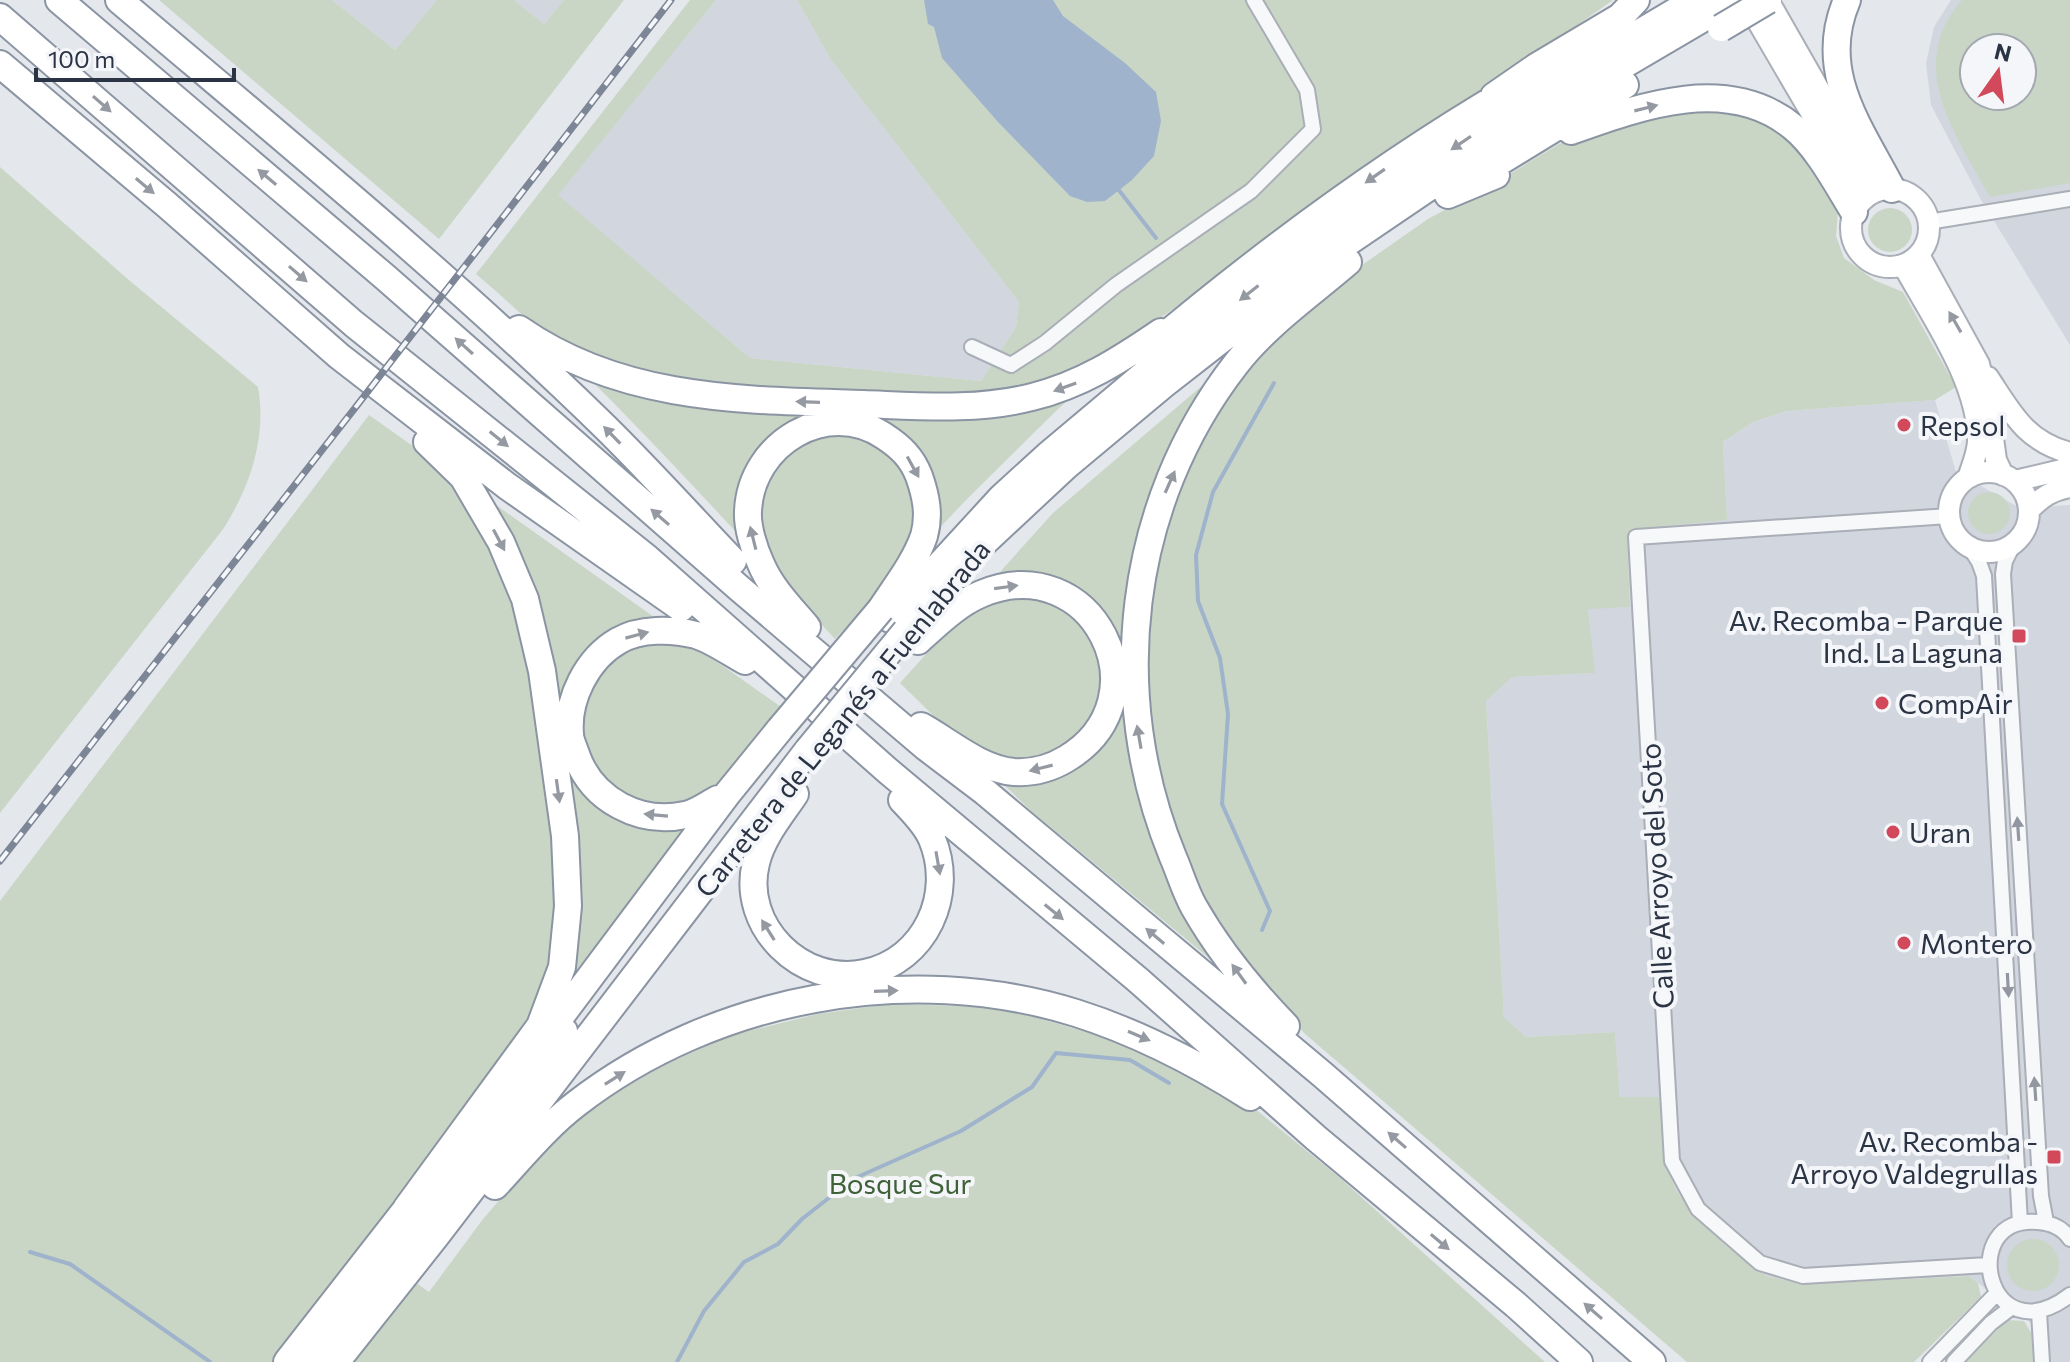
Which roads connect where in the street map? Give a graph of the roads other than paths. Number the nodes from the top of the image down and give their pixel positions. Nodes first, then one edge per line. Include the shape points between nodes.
1 (59, 0) edge
2 (119, 0) edge
3 (1254, 0) edge
4 (1636, 0) edge
5 (1664, 0) edge
6 (1745, 0) edge
7 (1768, 0) edge
8 (1847, 0) edge
9 (1715, 10) edge
10 (0, 17) edge
11 (0, 64) edge
12 (1459, 120) junction
13 (1448, 195) junction
14 (1871, 198) junction
15 (2070, 199) edge
16 (1928, 222) junction
17 (405, 243) junction
18 (1911, 260) junction
19 (1348, 262) junction
20 (1203, 303) junction
21 (972, 347) dead end
22 (339, 356) junction
23 (1979, 364) junction
24 (2070, 453) edge
25 (2070, 468) edge
26 (1968, 478) junction
27 (2009, 478) junction
28 (2070, 487) edge
29 (2029, 510) junction
30 (1949, 516) junction
31 (2014, 543) junction
32 (1970, 548) junction
33 (899, 625) junction
34 (807, 627) junction
35 (745, 661) junction
36 (921, 726) junction
37 (800, 744) junction
38 (881, 777) junction
39 (985, 792) junction
40 (728, 793) junction
41 (994, 862) junction
42 (1323, 1075) junction
43 (1316, 1138) junction
44 (495, 1186) junction
45 (406, 1209) junction
46 (2046, 1222) junction
47 (2020, 1223) junction
48 (2070, 1239) edge
49 (1988, 1265) junction
50 (1996, 1294) junction
51 (2070, 1295) edge
52 (2012, 1307) junction
53 (2039, 1312) junction
54 (308, 1350) edge
55 (286, 1362) edge
56 (336, 1362) edge
57 (359, 1362) edge
58 (1579, 1362) edge
59 (1652, 1362) edge
60 (1930, 1362) edge
61 (1954, 1362) edge
62 (2042, 1362) edge

39 -> 1 highway via 786,628
2 - 17 highway
3 - 21 street via 1307,90 1313,129 1251,191 1011,365
4 - 12 highway via 1620,17
5 - 12 highway
6 - 14 street
7 - 9 highway, bridge
7 - 14 street
8 - 14 highway via 1835,49 1837,73
9 - 13 highway
9 - 33 highway, Carretera de Leganés a Fuenlabrada via 1513,108 1323,236 1147,372 1002,497
10 -> 41 highway via 354,324 647,558
11 -> 22 highway
12 -> 20 highway via 1289,236
13 -> 14 highway via 1493,177 1563,133 1622,114 1702,98 1739,101 1794,127 1822,163
13 - 19 highway
14 - 16 street via 1904,192 1924,209
14 - 18 street via 1850,224 1856,249 1877,265
15 - 16 street
16 - 18 street via 1927,239
20 -> 17 highway via 1098,373 1006,403 946,406 716,398 612,376 546,348
34 -> 17 highway via 762,592 604,427
23 -> 18 street
18 - 26 street via 1966,380 1978,441
19 - 33 highway via 1258,329 1026,522 982,567
42 -> 19 highway via 1320,1059 1250,989 1193,905 1143,763 1134,629 1139,586 1165,491 1210,400 1261,337
20 - 33 highway via 1005,476
22 - 35 highway via 507,486 708,627
22 -> 45 highway via 463,477 501,542 525,599 542,671 565,836 568,906 562,967 540,1026
23 - 24 street via 2019,424 2036,439
23 - 27 street via 1996,460
25 - 27 street
26 - 27 street via 1979,473
26 - 30 street via 1953,494
27 - 29 street via 2027,499
28 - 29 street via 2056,489
29 - 31 street via 2023,534
30 - 32 street via 1952,529
30 - 49 street, Calle Arroyo del Soto via 1636,537 1672,1161 1698,1209 1760,1263 1803,1276
31 - 32 street via 1994,552
46 -> 31 street via 2003,574
32 -> 47 street via 1984,576
34 -> 33 highway via 762,567 747,512 764,462 783,442 808,427 839,421 870,426 897,444 914,462 926,495 928,514 906,570
33 -> 36 highway via 954,609 1002,586 1037,585 1066,596 1096,621 1114,667 1114,689 1103,721 1080,749 1050,767 1026,772 995,768
33 - 37 highway, Carretera de Leganés a Fuenlabrada
34 - 36 highway
35 - 38 highway
40 -> 35 highway via 688,815 664,817 638,814 608,801 584,776 569,736 573,700 589,668 619,640 662,629 699,636
36 - 39 highway
38 -> 37 highway via 931,836 941,875 934,914 914,946 884,967 862,974 821,972 797,961 777,943 758,911 753,887 756,861
37 - 40 highway
37 - 44 highway via 696,916
37 - 54 highway, Carretera de Leganés a Fuenlabrada
37 - 56 highway, Carretera de Leganés a Fuenlabrada via 436,1236
38 - 41 highway
42 -> 39 highway
40 - 45 highway via 550,1031
41 -> 43 highway via 1138,980
59 -> 42 highway
44 -> 43 highway via 575,1105 645,1060 713,1027 811,999 861,992 976,993 1074,1012 1199,1065
43 -> 58 highway
44 - 57 highway
45 - 54 highway
46 - 47 street
46 - 48 street
47 - 49 street via 1996,1240
49 - 50 street
50 - 52 street
50 - 60 street
51 - 53 street
52 - 53 street
52 - 61 street
53 - 62 street
54 - 55 highway

